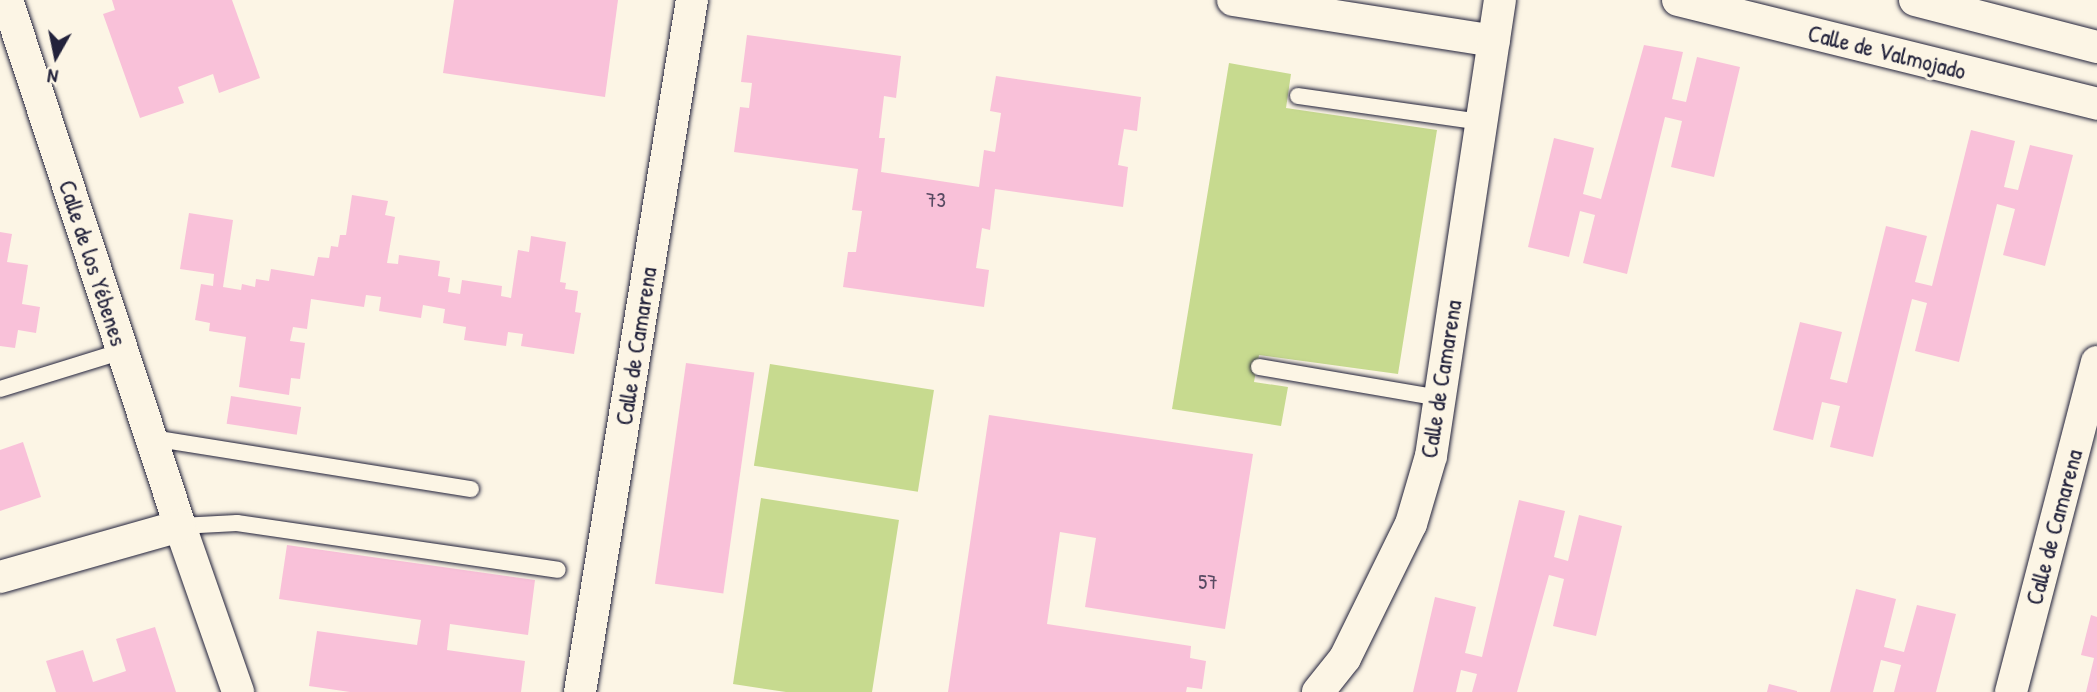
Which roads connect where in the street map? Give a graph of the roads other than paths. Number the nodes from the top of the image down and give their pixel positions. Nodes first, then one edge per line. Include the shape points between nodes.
1 (7, 0) edge
2 (692, 0) edge
3 (1233, 0) edge
4 (1500, 0) edge
5 (1678, 0) edge
6 (1915, 0) edge
7 (1494, 41) junction
8 (2097, 47) edge
9 (1298, 96) dead end
10 (2097, 104) edge
11 (1481, 122) junction
12 (123, 351) junction
13 (2097, 362) edge
14 (1259, 367) dead end
15 (0, 389) edge
16 (1441, 398) junction
17 (152, 438) junction
18 (471, 489) dead end
19 (180, 526) junction
20 (558, 570) dead end
21 (0, 577) edge
22 (238, 692) edge
23 (580, 692) edge
24 (1318, 692) edge
25 (2011, 692) edge

1 - 12 street, Calle de los Yébenes
2 - 23 street, Calle de Camarena
3 - 7 street
4 - 7 street, Calle de Camarena
5 - 10 street, Calle de Valmojado
6 - 8 street
7 - 11 street, Calle de Camarena
9 - 11 lane
11 - 16 street, Calle de Camarena
12 - 15 lane
12 - 17 street, Calle de los Yébenes
13 - 25 street, Calle de Camarena
14 - 16 lane
16 - 24 street, Calle de Camarena via 1431,456 1411,524 1345,658
17 - 18 lane
17 - 19 street, Calle de los Yébenes
19 - 20 lane via 237,523
19 - 21 street
19 - 22 street, Calle de los Yébenes

